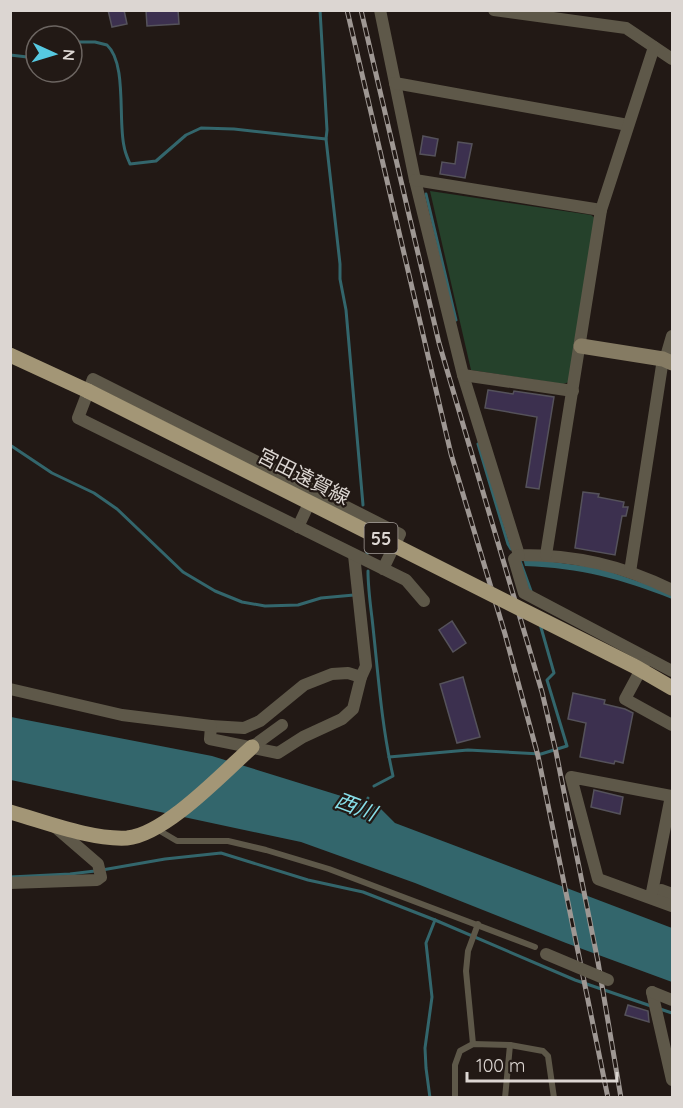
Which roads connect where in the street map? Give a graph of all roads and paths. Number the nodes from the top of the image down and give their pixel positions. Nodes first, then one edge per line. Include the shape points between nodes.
1 (380, 10) edge
2 (494, 10) edge
3 (654, 47) junction
4 (672, 57) edge
5 (394, 83) junction
6 (628, 125) junction
7 (414, 180) junction
8 (601, 210) junction
9 (672, 336) edge
10 (581, 346) junction
11 (10, 355) edge
12 (667, 361) edge
13 (463, 375) junction
14 (88, 391) junction
15 (573, 392) junction
16 (315, 490) junction
17 (298, 527) junction
18 (354, 555) junction
19 (519, 555) junction
20 (546, 555) junction
21 (383, 569) junction
22 (630, 572) junction
23 (672, 590) edge
24 (424, 601) dead end
25 (647, 658) junction
26 (672, 672) edge
27 (361, 677) junction
28 (672, 688) edge
29 (10, 689) edge
30 (282, 724) dead end
31 (672, 725) edge
32 (211, 726) junction
33 (252, 747) junction
34 (672, 794) edge
35 (10, 812) edge
36 (50, 823) junction
37 (162, 825) junction
38 (10, 883) edge
39 (661, 893) edge
40 (672, 906) edge
41 (477, 926) junction
42 (535, 946) dead end
43 (546, 954) dead end
44 (608, 980) dead end
45 (672, 1000) edge
46 (473, 1044) junction
47 (510, 1045) junction
48 (672, 1080) edge
49 (455, 1098) edge
50 (505, 1098) edge
51 (554, 1098) edge

1 - 5 street
2 - 3 street via 626,28
3 - 4 street
3 - 6 street
5 - 6 street
5 - 7 street
6 - 8 street
7 - 8 street
7 - 13 street
8 - 10 street
9 - 12 street
10 - 12 street
10 - 15 street
11 - 14 main road, 宮田遠賀線 / 55
12 - 22 street
13 - 15 street
13 - 19 street
14 - 16 street via 93,380
14 - 17 street via 78,418
14 - 28 main road, 宮田遠賀線 / 55, bridge
15 - 20 street
16 - 17 street
16 - 21 street via 400,534
17 - 18 street
18 - 21 street
18 - 27 street via 366,666
19 - 20 street
19 - 25 street via 514,559 524,593
20 - 22 street via 598,562
21 - 24 street via 406,580
22 - 23 street
25 - 26 street
25 - 31 street via 625,699
27 - 32 street via 332,674 304,684 260,721 244,728
27 - 33 street via 353,709 342,719 278,753
29 - 32 street via 122,715
30 - 33 street
32 - 33 street via 210,739
33 - 37 main road
34 - 39 street
34 - 39 street via 571,777 598,879
35 - 36 main road
36 - 37 main road via 129,838
36 - 38 street via 98,864 102,877
37 - 41 lane via 177,841 228,841 287,856
39 - 40 street
41 - 42 lane
41 - 46 lane via 466,971
43 - 44 street, bridge
45 - 48 street via 652,992
46 - 47 lane
46 - 49 lane via 460,1051 455,1065
47 - 50 lane
47 - 51 lane via 537,1049 548,1056

